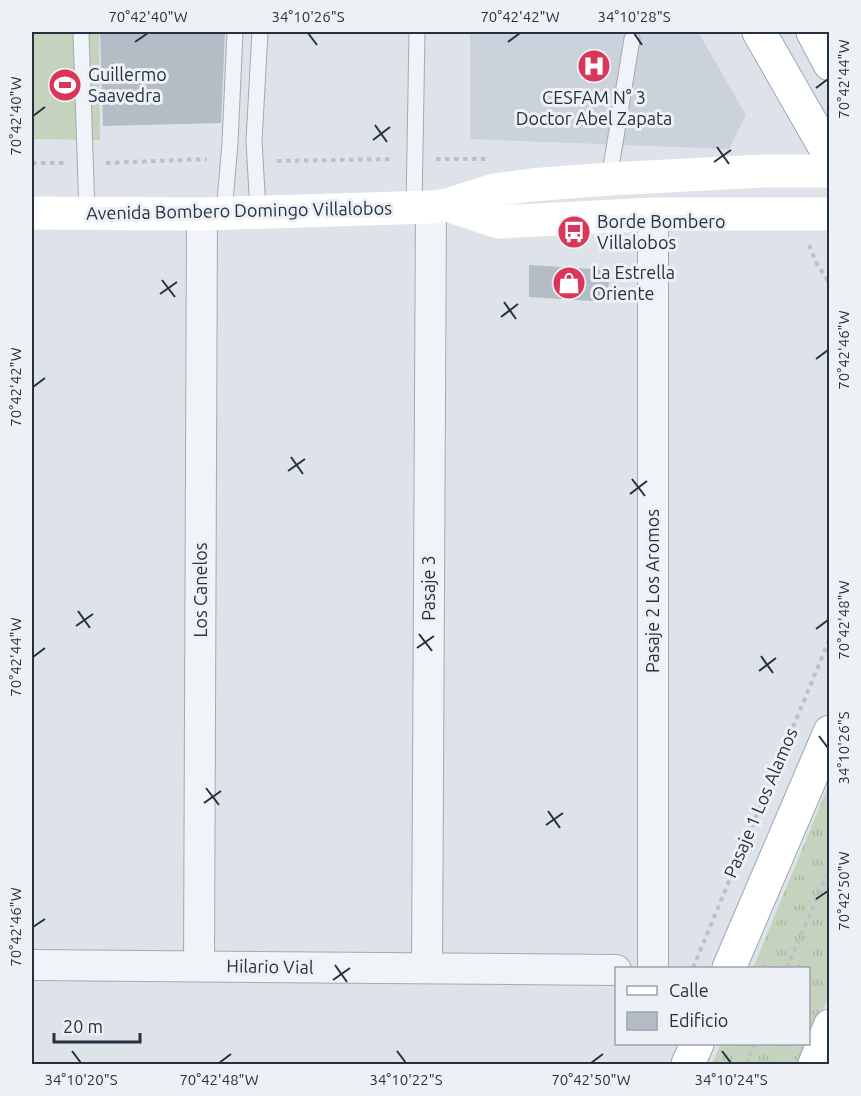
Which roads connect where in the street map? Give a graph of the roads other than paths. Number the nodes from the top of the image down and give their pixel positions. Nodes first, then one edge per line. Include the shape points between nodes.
1 (81, 32) edge
2 (236, 32) edge
3 (260, 32) edge
4 (417, 32) edge
5 (759, 32) edge
6 (813, 32) edge
7 (632, 39) dead end
8 (830, 64) edge
9 (830, 156) edge
10 (830, 171) edge
11 (609, 179) junction
12 (430, 206) junction
13 (258, 211) junction
14 (32, 213) edge
15 (213, 213) junction
16 (87, 214) junction
17 (653, 214) junction
18 (818, 214) edge
19 (830, 732) edge
20 (32, 965) edge
21 (199, 966) junction
22 (653, 967) edge
23 (730, 967) edge
24 (427, 968) junction
25 (615, 970) edge
26 (830, 1026) edge
27 (697, 1045) edge
28 (688, 1065) edge
29 (815, 1065) edge

1 - 16 lane
2 - 15 lane via 230,143
3 - 13 lane via 254,141
4 - 12 lane
5 - 9 street
6 - 8 street
7 - 11 lane
10 - 11 street, Avenida Bombero Domingo Villalobos
11 - 12 street, Avenida Bombero Domingo Villalobos via 494,190
12 - 13 street, Avenida Bombero Domingo Villalobos
12 - 17 street, Avenida Bombero Domingo Villalobos via 499,222
12 - 24 street, Pasaje 3
13 - 15 street, Avenida Bombero Domingo Villalobos
14 - 16 street, Avenida Bombero Domingo Villalobos
15 - 16 street, Avenida Bombero Domingo Villalobos
15 - 21 street, Los Canelos
17 - 18 street, Avenida Bombero Domingo Villalobos
17 - 22 street, Pasaje 2 Los Aromos
19 - 23 street
20 - 21 street, Hilario Vial
21 - 24 street, Hilario Vial
24 - 25 street, Hilario Vial
26 - 29 street
27 - 28 street

